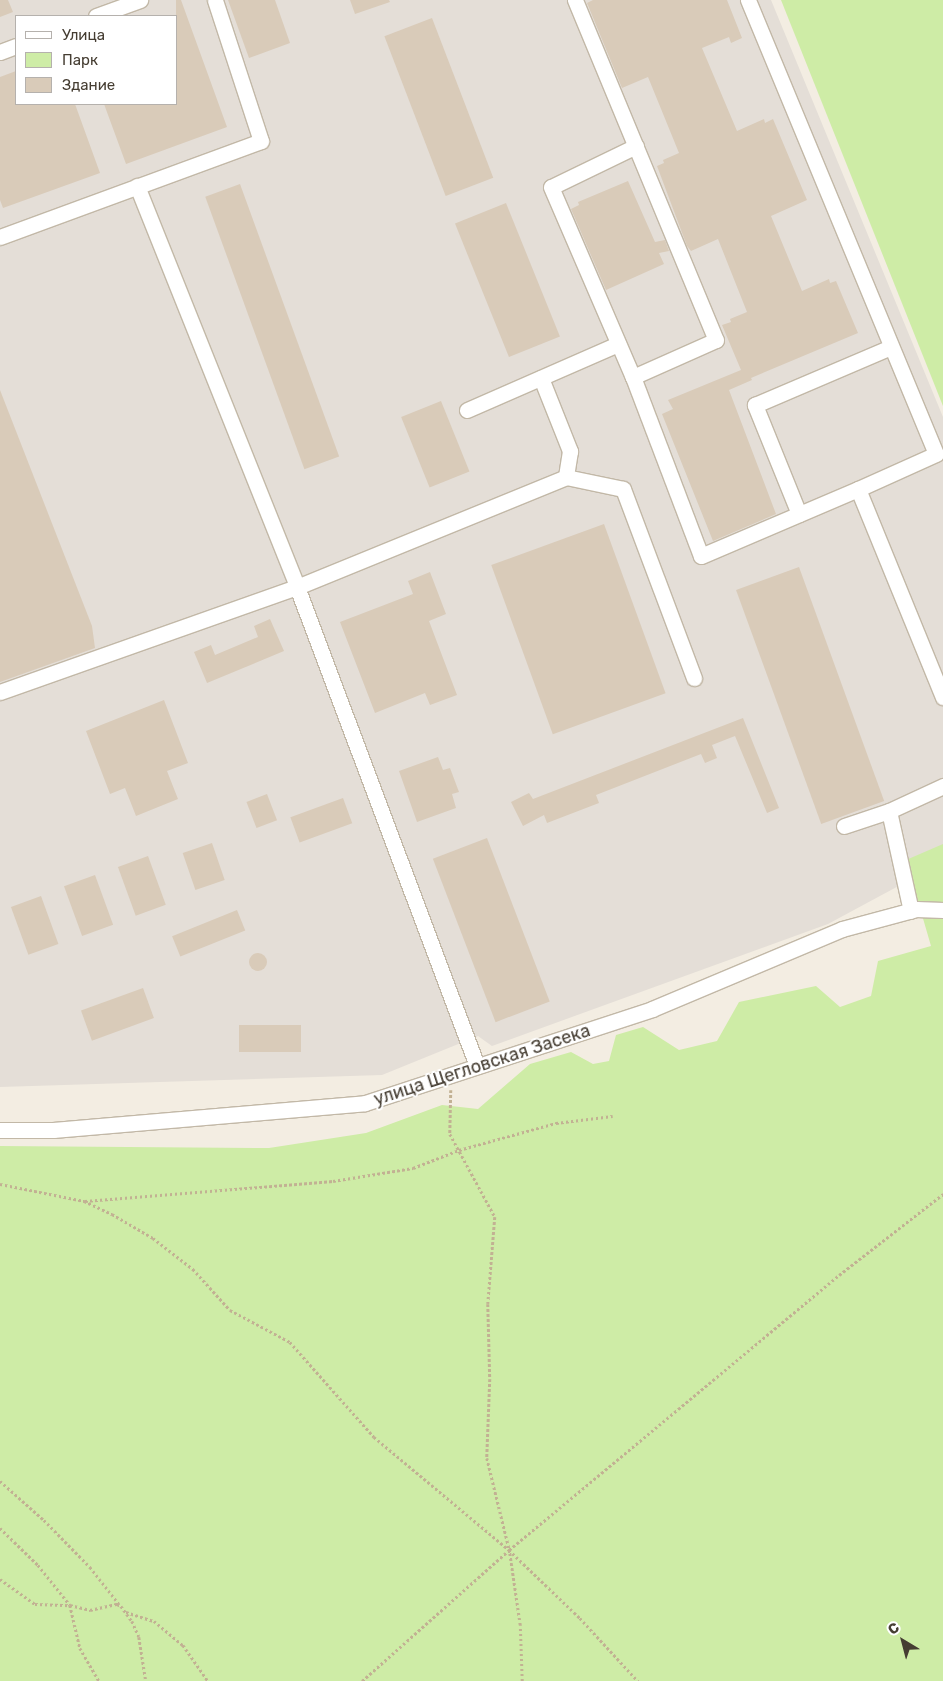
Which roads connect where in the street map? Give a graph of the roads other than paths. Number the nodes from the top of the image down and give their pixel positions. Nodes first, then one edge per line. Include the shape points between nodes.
1 (140, 0) edge
2 (215, 0) edge
3 (575, 0) edge
4 (748, 0) edge
5 (99, 15) edge
6 (15, 46) edge
7 (0, 52) edge
8 (636, 146) junction
9 (138, 186) junction
10 (0, 237) edge
11 (618, 344) junction
12 (891, 347) junction
13 (633, 377) junction
14 (541, 378) junction
15 (467, 410) dead end
16 (566, 477) junction
17 (858, 490) junction
18 (799, 514) junction
19 (297, 587) junction
20 (694, 678) dead end
21 (0, 692) edge
22 (943, 697) edge
23 (943, 786) edge
24 (889, 811) junction
25 (844, 826) dead end
26 (943, 910) edge
27 (911, 911) junction
28 (477, 1066) junction
29 (0, 1130) edge

1 - 5 street
2 - 9 street via 260,141
3 - 8 street
4 - 12 street
6 - 7 street
8 - 11 street via 551,187
8 - 13 street via 716,340
9 - 10 street
9 - 19 street
11 - 13 street
11 - 14 street
12 - 17 street via 936,454
12 - 18 street via 755,405
13 - 18 street via 701,556
14 - 15 street
14 - 16 street via 570,450
16 - 19 street
16 - 20 street via 623,489
17 - 18 street
17 - 22 street
19 - 21 street
19 - 28 street
23 - 24 street
24 - 25 street
24 - 27 street
26 - 27 street, улица Щегловская Засека
27 - 28 street, улица Щегловская Засека via 842,930 652,1009
28 - 29 street, улица Щегловская Засека via 365,1103 53,1130

